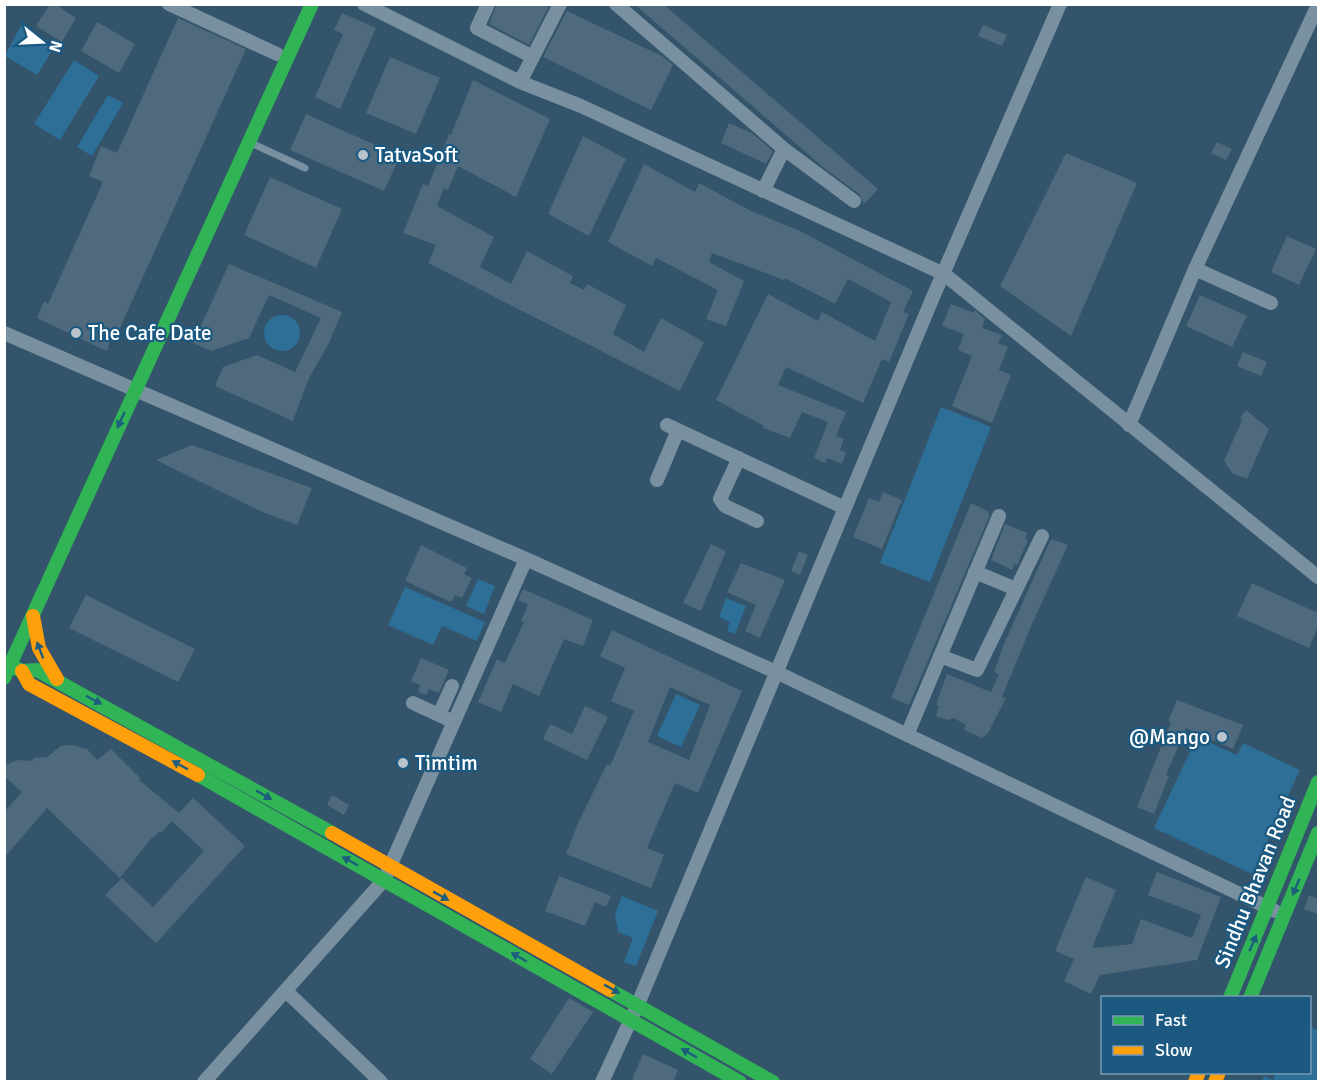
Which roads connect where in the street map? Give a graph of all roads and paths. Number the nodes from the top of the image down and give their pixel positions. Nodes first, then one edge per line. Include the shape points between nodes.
1 (168, 4) edge
2 (299, 4) edge
3 (312, 4) edge
4 (364, 4) edge
5 (488, 4) edge
6 (560, 4) edge
7 (616, 4) edge
8 (1060, 4) edge
9 (1318, 5) edge
10 (277, 54) junction
11 (533, 57) junction
12 (520, 82) junction
13 (249, 142) junction
14 (784, 149) junction
15 (305, 168) dead end
16 (763, 191) junction
17 (854, 201) dead end
18 (1195, 269) junction
19 (944, 274) junction
20 (1272, 303) dead end
21 (4, 333) edge
22 (129, 388) junction
23 (1129, 424) junction
24 (739, 458) junction
25 (657, 480) dead end
26 (845, 508) junction
27 (999, 516) dead end
28 (757, 521) dead end
29 (1042, 536) dead end
30 (526, 559) junction
31 (975, 572) junction
32 (1318, 577) edge
33 (1016, 589) junction
34 (33, 615) junction
35 (4, 650) edge
36 (940, 656) junction
37 (10, 669) edge
38 (776, 672) junction
39 (58, 681) junction
40 (452, 686) dead end
41 (413, 703) dead end
42 (439, 715) junction
43 (454, 722) junction
44 (907, 735) junction
45 (1318, 782) edge
46 (1318, 833) edge
47 (387, 874) junction
48 (1267, 908) junction
49 (1284, 915) junction
50 (286, 991) junction
51 (1231, 996) edge
52 (1251, 996) edge
53 (638, 1004) junction
54 (631, 1020) junction
55 (204, 1082) edge
56 (381, 1082) edge
57 (602, 1082) edge
58 (740, 1082) edge
59 (773, 1082) edge

1 - 10 street
2 - 10 main road
3 - 13 main road
4 - 12 street
5 - 11 street via 477,28
6 - 11 street
7 - 14 street
8 - 19 street
9 - 18 street
10 - 22 main road
11 - 12 street
12 - 16 street via 581,106
13 - 15 lane
13 - 22 main road
14 - 16 street
14 - 17 street
16 - 19 street
18 - 20 street
18 - 23 street
19 - 23 street
19 - 26 street
21 - 22 street
22 - 30 street
22 -> 34 main road
22 - 35 main road
23 - 32 street
24 - 25 street via 673,427
24 - 26 street
24 - 28 street via 720,499 725,506
26 - 38 street
27 - 31 street
29 - 33 street
30 - 38 street
30 - 43 street
31 - 33 street
31 - 36 street
33 - 36 street via 977,670
34 - 37 main road
39 -> 34 main road via 39,648
36 - 44 street
37 - 39 main road via 37,670
47 -> 37 main road via 29,684
38 - 44 street
38 - 53 street
39 -> 47 main road
40 - 42 street
41 - 42 street
42 - 43 street
43 - 47 street
44 - 48 street
45 - 48 main road, Sindhu Bhavan Road
46 -> 49 main road, Sindhu Bhavan Road
47 - 50 street
47 -> 53 main road
54 -> 47 main road
48 - 49 street
51 -> 48 main road, Sindhu Bhavan Road
49 - 52 main road, Sindhu Bhavan Road
50 - 55 street
50 - 56 street
53 - 54 street
53 - 59 main road
54 - 57 street
58 -> 54 main road

